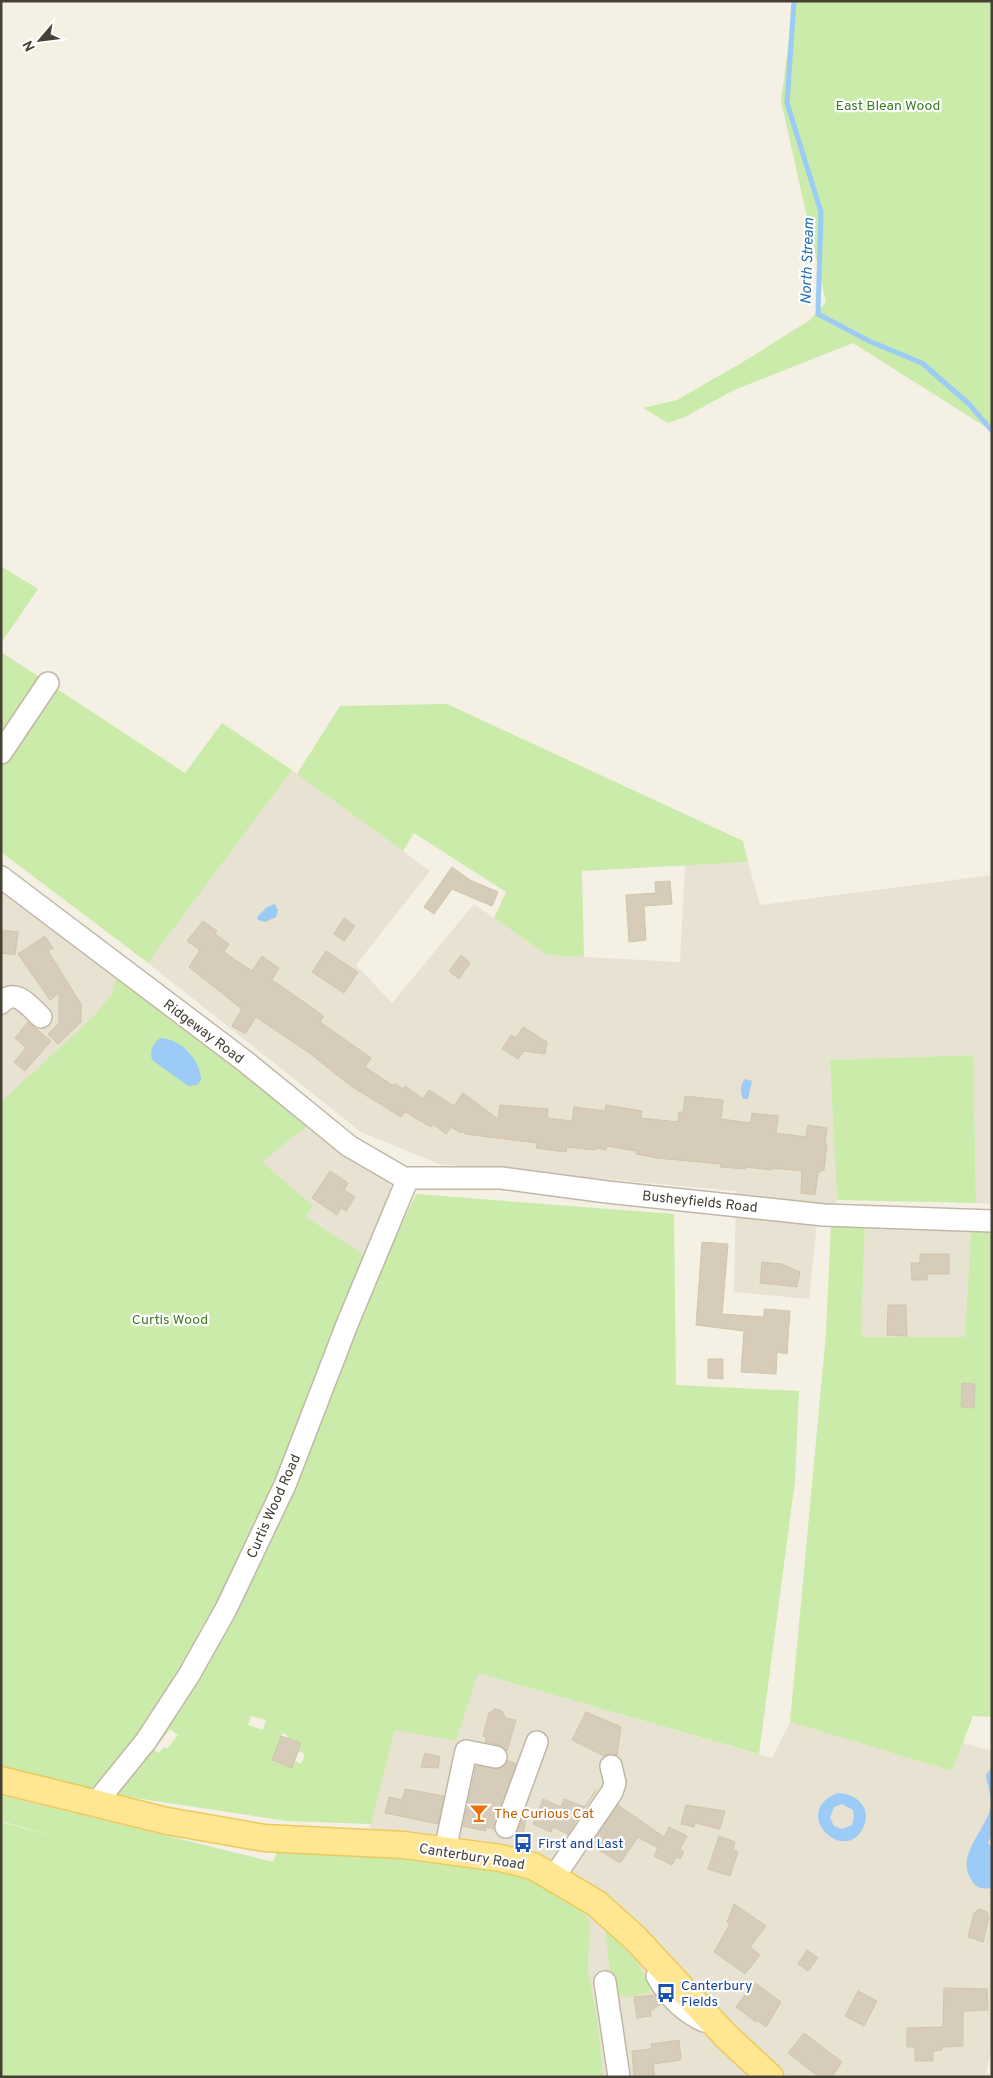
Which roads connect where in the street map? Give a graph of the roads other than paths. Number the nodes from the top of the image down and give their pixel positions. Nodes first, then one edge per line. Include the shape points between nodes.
1 (48, 683) dead end
2 (1, 753) edge
3 (1, 877) edge
4 (1, 1003) edge
5 (41, 1017) dead end
6 (406, 1180) junction
7 (992, 1221) edge
8 (537, 1742) dead end
9 (496, 1757) dead end
10 (611, 1766) dead end
11 (1, 1780) edge
12 (95, 1804) junction
13 (445, 1850) junction
14 (500, 1858) junction
15 (554, 1877) junction
16 (605, 1982) dead end
17 (619, 2077) edge
18 (770, 2077) edge

1 - 2 street
3 - 6 street, Ridgeway Road via 246,1062 349,1146
4 - 5 street via 14,995
6 - 7 street, Busheyfields Road via 501,1178 824,1214
6 - 12 street, Curtis Wood Road via 285,1485 226,1609 189,1675 146,1741
8 - 14 street via 506,1829
9 - 13 street via 466,1751
10 - 15 street via 615,1783 612,1792
11 - 12 main road, Canterbury Road
12 - 13 main road, Canterbury Road via 167,1822 265,1838
13 - 14 main road, Canterbury Road
14 - 15 main road, Canterbury Road via 533,1866
15 - 18 main road, Canterbury Road via 596,1903
16 - 17 street

